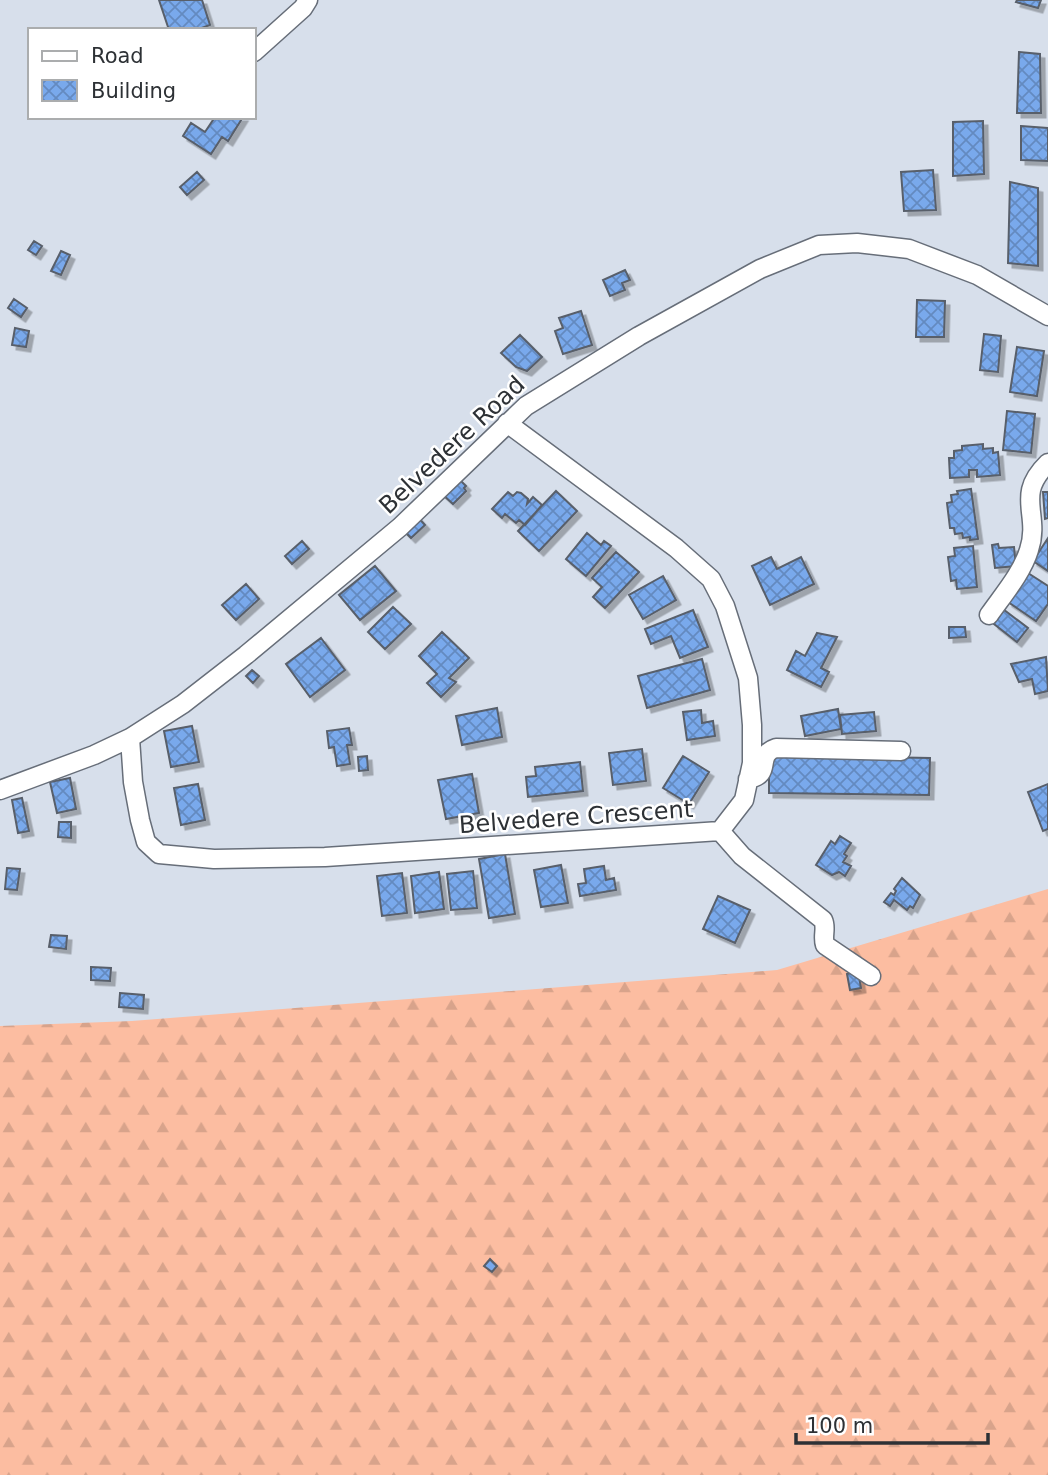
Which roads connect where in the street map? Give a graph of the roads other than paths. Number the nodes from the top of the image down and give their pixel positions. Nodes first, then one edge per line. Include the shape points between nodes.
1 (308, 0) edge
2 (256, 50) edge
3 (1048, 316) edge
4 (507, 423) junction
5 (1048, 463) edge
6 (989, 615) dead end
7 (130, 738) junction
8 (901, 751) dead end
9 (748, 779) junction
10 (0, 790) edge
11 (720, 831) junction
12 (871, 976) dead end

1 - 2 street
3 - 4 street, Belvedere Road via 977,275 909,249 857,243 819,245 760,269 639,335 547,391
4 - 7 street, Belvedere Road via 400,527 319,596 183,704
4 - 9 street, Belvedere Crescent via 711,579 748,678 752,725
5 - 6 street via 1032,481 1030,548
7 - 10 street, Belvedere Road
7 - 11 street, Belvedere Crescent via 139,821 146,842 159,854 215,859 326,857
8 - 9 street via 776,748 765,755 763,773
9 - 11 street, Belvedere Crescent via 744,800
11 - 12 street via 742,856 823,920 825,945

